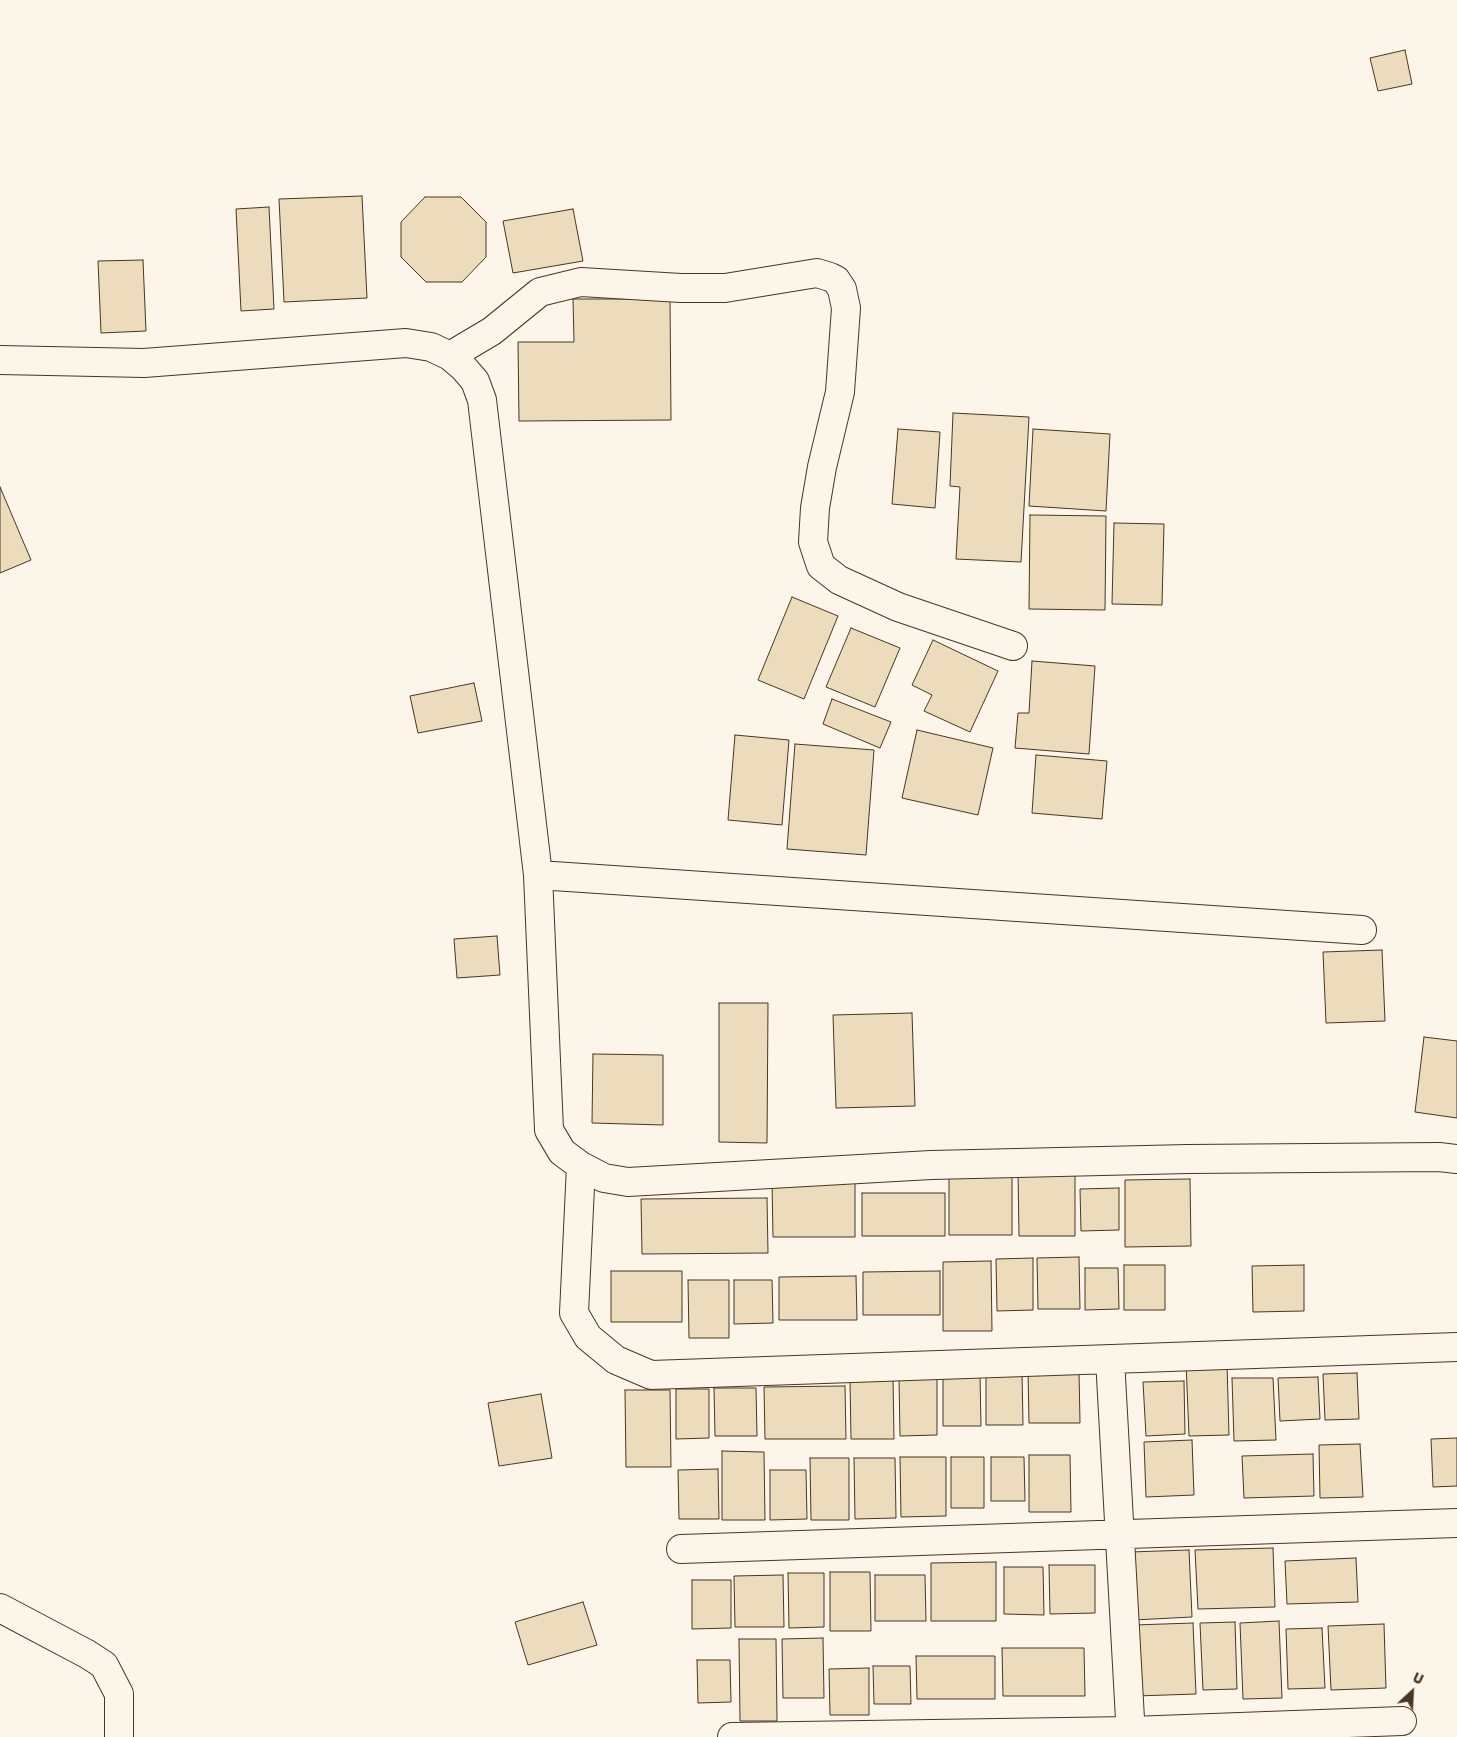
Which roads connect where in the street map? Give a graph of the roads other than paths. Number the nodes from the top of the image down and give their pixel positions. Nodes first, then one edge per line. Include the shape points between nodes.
1 (450, 356) junction
2 (0, 360) edge
3 (1013, 646) dead end
4 (538, 875) junction
5 (1362, 930) dead end
6 (1457, 1160) edge
7 (581, 1166) junction
8 (1457, 1346) edge
9 (1110, 1359) junction
10 (1457, 1523) edge
11 (1120, 1534) junction
12 (681, 1549) dead end
13 (0, 1608) edge
14 (1402, 1721) dead end
15 (1312, 1731) edge
16 (1131, 1734) edge
17 (119, 1737) edge
18 (732, 1737) edge

1 - 2 street via 431,347 406,343 144,363
1 - 3 street via 492,331 540,292 582,282 725,288 817,273 836,280 842,289 846,308 840,392 816,508 813,542 821,566 839,580 898,607
1 - 4 street via 475,381 482,400
4 - 5 street
4 - 7 street via 549,1130 562,1152
6 - 7 street via 1439,1157 1188,1159 931,1165 628,1182 604,1178
7 - 9 street via 574,1313 588,1337 616,1360 651,1375
8 - 9 street
9 - 11 street
10 - 11 street
11 - 12 street
11 - 16 street
13 - 17 street via 104,1665 119,1694
14 - 15 street
15 - 16 street
16 - 18 street

